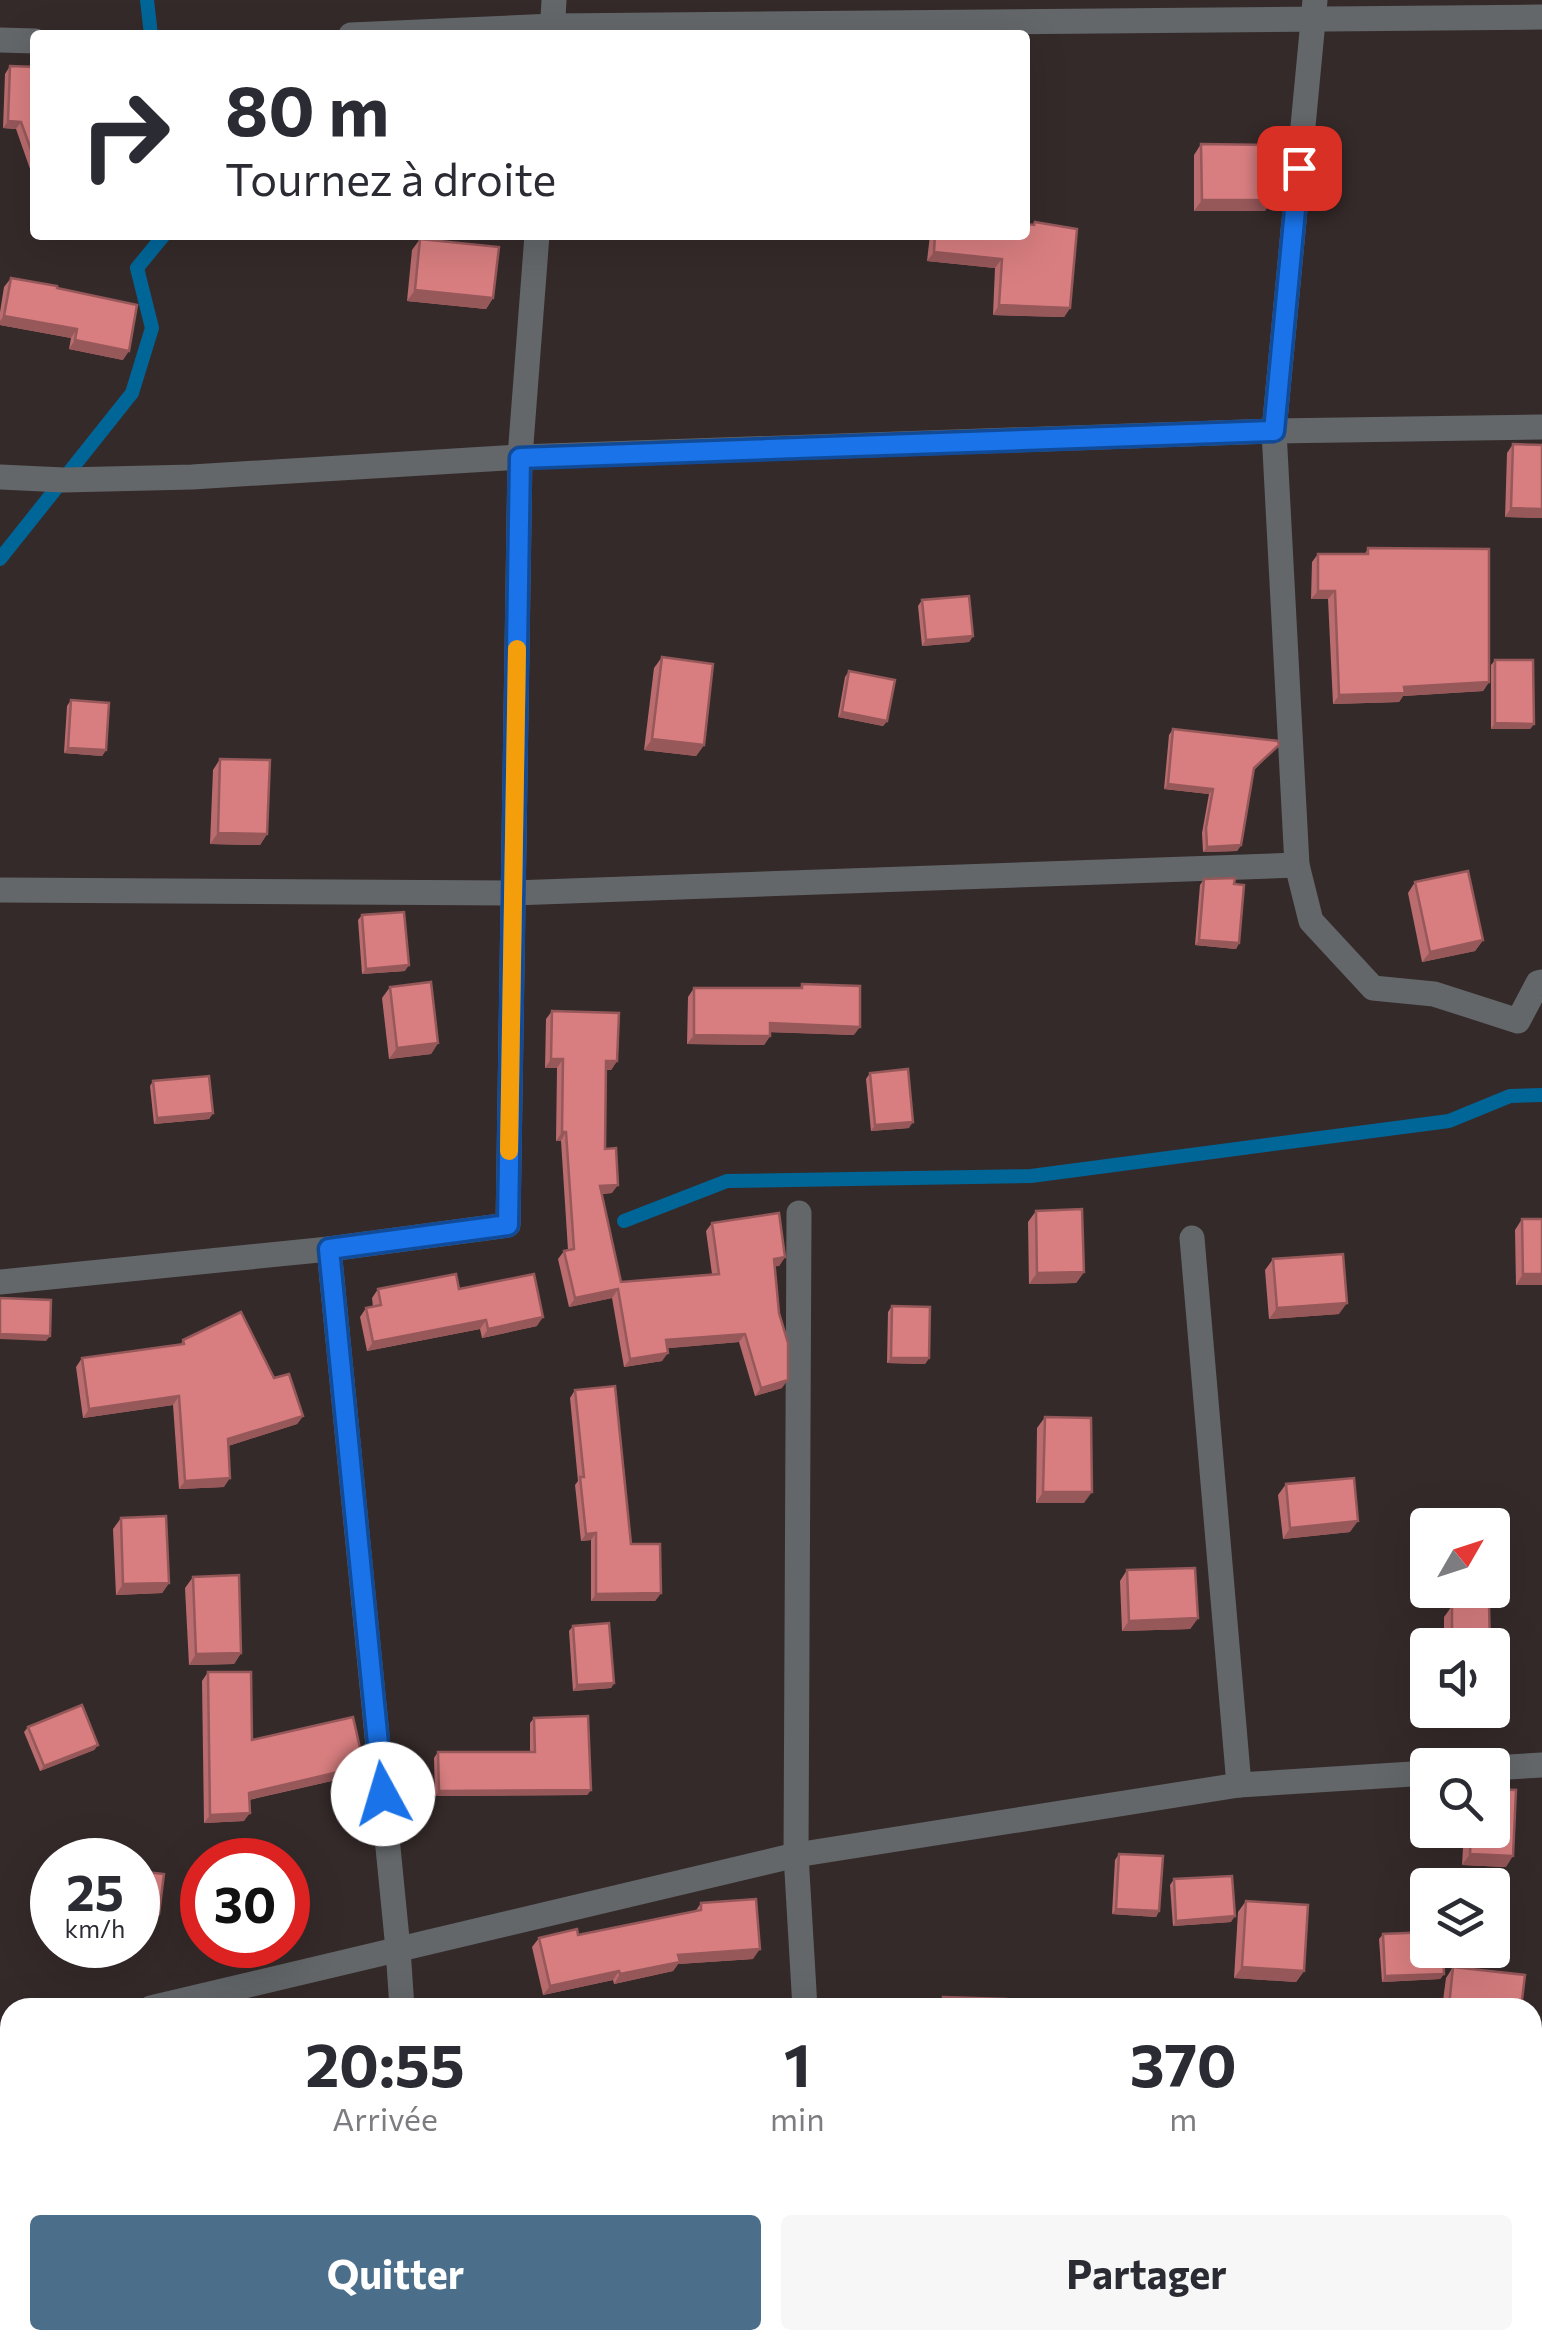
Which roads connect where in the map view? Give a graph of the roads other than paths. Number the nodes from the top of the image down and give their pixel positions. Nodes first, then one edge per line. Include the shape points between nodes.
1 (1314, 9) edge
2 (1542, 17) edge
3 (553, 20) edge
4 (419, 30) edge
5 (0, 40) edge
6 (30, 41) edge
7 (537, 240) edge
8 (1542, 426) edge
9 (1274, 431) junction
10 (520, 458) junction
11 (0, 478) edge
12 (1297, 865) junction
13 (0, 890) edge
14 (513, 893) junction
15 (1542, 982) edge
16 (799, 1213) dead end
17 (1192, 1238) dead end
18 (329, 1249) junction
19 (0, 1282) edge
20 (1542, 1765) edge
21 (1510, 1767) edge
22 (1410, 1774) edge
23 (1239, 1785) junction
24 (796, 1854) junction
25 (398, 1949) junction
26 (193, 1998) edge
27 (401, 1998) edge
28 (804, 1998) edge

1 - 2 street
1 - 3 street
1 - 9 street
3 - 4 street
5 - 6 street
7 - 10 street
8 - 9 street
9 - 10 street
9 - 12 street
10 - 11 street via 192,477
10 - 14 street
12 - 14 street
12 - 15 street via 1311,921 1373,988 1434,994 1518,1021
13 - 14 street
14 - 18 street via 508,1225
16 - 24 street
17 - 23 street
18 - 19 street
18 - 25 street
20 - 21 street
22 - 23 street
23 - 24 street
24 - 25 street
24 - 28 street
25 - 26 street
25 - 27 street

